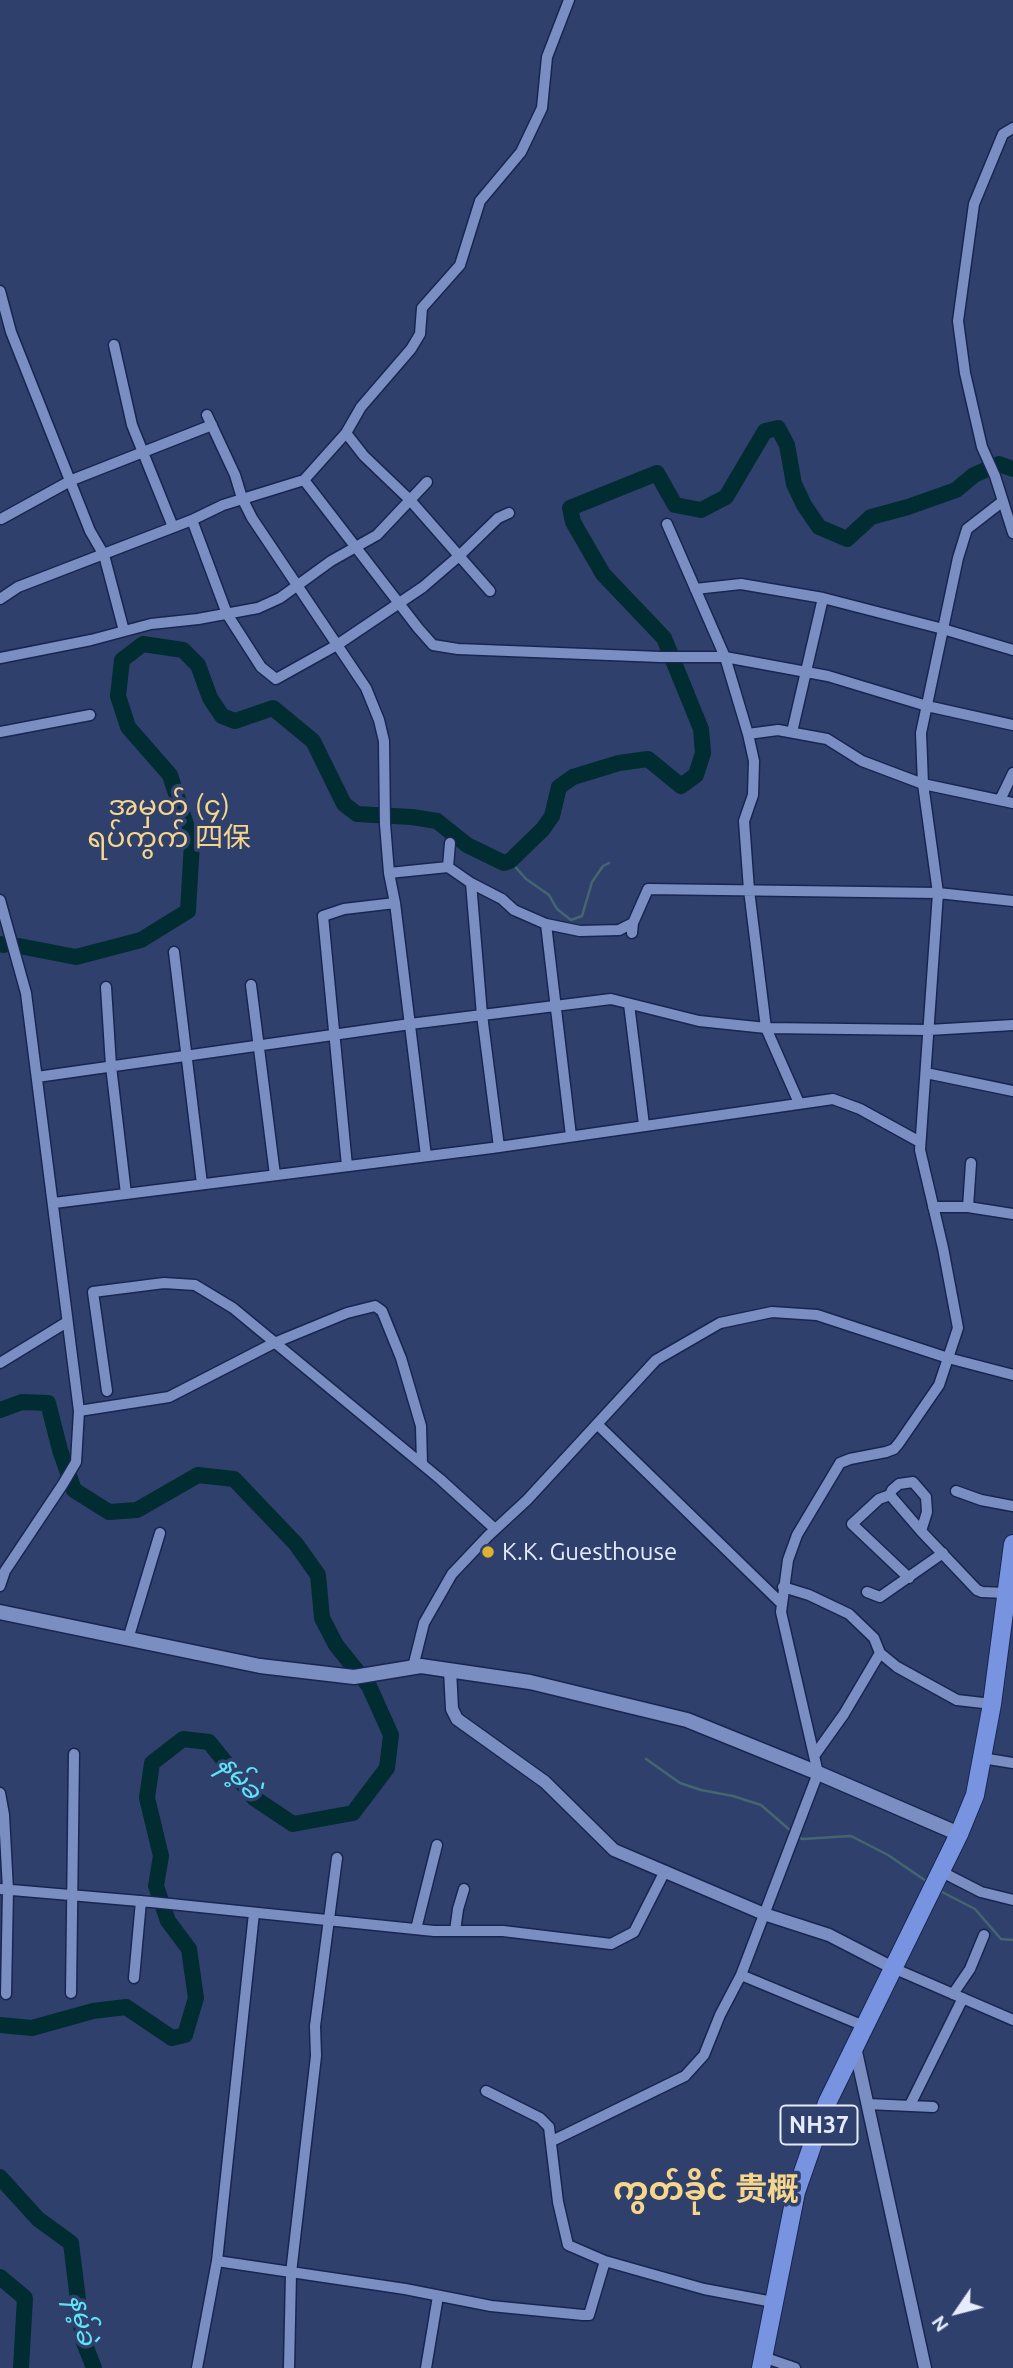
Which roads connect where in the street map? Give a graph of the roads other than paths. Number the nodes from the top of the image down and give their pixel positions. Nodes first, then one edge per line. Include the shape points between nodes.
1 (569, 0) edge
2 (1013, 128) edge
3 (0, 291) edge
4 (114, 345) dead end
5 (346, 433) junction
6 (143, 452) junction
7 (72, 480) junction
8 (304, 480) junction
9 (427, 482) dead end
10 (242, 498) junction
11 (410, 500) junction
12 (1003, 501) junction
13 (509, 513) dead end
14 (1, 519) edge
15 (192, 520) junction
16 (667, 524) dead end
17 (173, 527) junction
18 (1013, 533) edge
19 (355, 547) junction
20 (104, 555) junction
21 (459, 556) junction
22 (297, 587) junction
23 (695, 589) junction
24 (490, 591) dead end
25 (822, 598) junction
26 (0, 599) edge
27 (398, 603) junction
28 (227, 614) junction
29 (943, 629) junction
30 (124, 631) junction
31 (337, 645) junction
32 (1013, 650) edge
33 (725, 657) junction
34 (0, 658) edge
35 (804, 672) junction
36 (927, 706) junction
37 (90, 715) dead end
38 (1013, 725) edge
39 (0, 732) edge
40 (792, 733) junction
41 (748, 734) junction
42 (1013, 773) edge
43 (923, 784) junction
44 (1000, 800) junction
45 (1013, 803) edge
46 (450, 843) dead end
47 (448, 867) junction
48 (389, 873) junction
49 (471, 883) junction
50 (749, 890) junction
51 (938, 893) junction
52 (0, 900) edge
53 (1013, 901) edge
54 (395, 903) junction
55 (546, 924) junction
56 (174, 952) dead end
57 (251, 985) dead end
58 (106, 987) dead end
59 (629, 1004) junction
60 (557, 1007) junction
61 (482, 1016) junction
62 (410, 1024) junction
63 (1013, 1025) edge
64 (766, 1028) junction
65 (929, 1030) junction
66 (335, 1034) junction
67 (260, 1045) junction
68 (187, 1055) junction
69 (111, 1066) junction
70 (926, 1073) junction
71 (37, 1077) junction
72 (1013, 1091) edge
73 (799, 1103) junction
74 (644, 1125) junction
75 (571, 1136) junction
76 (920, 1142) junction
77 (499, 1147) junction
78 (426, 1156) junction
79 (971, 1163) dead end
80 (347, 1166) junction
81 (275, 1175) junction
82 (202, 1184) junction
83 (126, 1194) junction
84 (54, 1203) junction
85 (933, 1207) junction
86 (968, 1207) junction
87 (1013, 1214) edge
88 (67, 1322) junction
89 (274, 1343) junction
90 (948, 1358) junction
91 (0, 1363) edge
92 (1013, 1375) edge
93 (107, 1391) dead end
94 (79, 1411) junction
95 (597, 1424) junction
96 (422, 1464) junction
97 (956, 1491) dead end
98 (890, 1496) junction
99 (1013, 1506) edge
100 (495, 1529) junction
101 (921, 1531) junction
102 (160, 1534) dead end
103 (1013, 1544) edge
104 (943, 1553) junction
105 (909, 1578) junction
106 (0, 1586) edge
107 (783, 1587) junction
108 (867, 1592) dead end
109 (1006, 1593) junction
110 (781, 1603) junction
111 (0, 1612) edge
112 (128, 1639) junction
113 (880, 1653) junction
114 (413, 1667) junction
115 (450, 1670) junction
116 (992, 1704) junction
117 (74, 1754) dead end
118 (814, 1756) junction
119 (982, 1758) junction
120 (1013, 1763) edge
121 (818, 1773) junction
122 (0, 1793) edge
123 (959, 1835) junction
124 (437, 1844) dead end
125 (337, 1858) dead end
126 (664, 1871) junction
127 (940, 1871) junction
128 (4, 1889) edge
129 (464, 1889) dead end
130 (74, 1895) junction
131 (1013, 1900) edge
132 (146, 1901) junction
133 (254, 1913) junction
134 (764, 1914) junction
135 (329, 1920) junction
136 (416, 1929) junction
137 (455, 1931) junction
138 (984, 1935) dead end
139 (892, 1968) junction
140 (741, 1975) junction
141 (134, 1978) dead end
142 (71, 1993) dead end
143 (6, 1994) dead end
144 (958, 1996) junction
145 (1013, 2020) edge
146 (864, 2026) junction
147 (855, 2046) junction
148 (486, 2091) dead end
149 (867, 2104) junction
150 (910, 2105) junction
151 (933, 2107) dead end
152 (552, 2141) junction
153 (217, 2260) junction
154 (605, 2262) junction
155 (291, 2273) junction
156 (438, 2296) junction
157 (773, 2302) junction
158 (762, 2362) edge
159 (197, 2368) edge
160 (289, 2368) edge
161 (426, 2368) edge
162 (795, 2368) edge
163 (925, 2368) edge

1 - 5 street via 547,57 542,107 521,152 481,201 460,265 422,308 420,334 361,407
2 - 12 street via 1003,134 974,204 958,321 982,447
3 - 7 street via 10,332
4 - 6 street via 132,425
5 - 8 street
5 - 11 street
6 - 7 street
6 - 10 street via 209,420
6 - 17 street
7 - 14 street
7 - 20 street
8 - 10 street
8 - 19 street
9 - 11 street
10 - 15 street
10 - 22 street
11 - 19 street via 377,535
11 - 21 street
12 - 18 street
12 - 29 street via 967,529
13 - 21 street
15 - 17 street
15 - 28 street
16 - 23 street
17 - 20 street
19 - 22 street
19 - 27 street
20 - 26 street via 19,587
20 - 30 street
21 - 24 street
21 - 27 street
22 - 28 street via 258,608
22 - 31 street
23 - 25 street via 741,584
23 - 33 street
25 - 29 street
25 - 35 street
27 - 31 street
27 - 33 street via 433,645
28 - 30 street
28 - 31 street via 261,667 276,679
29 - 32 street
29 - 36 street
30 - 34 street
31 - 48 street via 366,688 384,741
33 - 35 street
33 - 41 street
35 - 36 street
35 - 40 street
36 - 38 street
36 - 43 street via 921,733
37 - 39 street
40 - 41 street
40 - 43 street via 827,739 862,761
41 - 50 street via 754,761 753,795 744,821
42 - 44 street
43 - 44 street
43 - 51 street
44 - 45 street
46 - 47 street
47 - 48 street
47 - 49 street
48 - 54 street
49 - 55 street
49 - 61 street
50 - 51 street
50 - 55 street via 648,889 632,928 580,931
50 - 64 street
51 - 53 street
51 - 65 street
52 - 71 street via 26,993
54 - 62 street
54 - 66 street via 323,916
55 - 60 street
56 - 68 street
57 - 67 street
58 - 69 street
59 - 60 street via 611,999
59 - 64 street via 699,1021
59 - 74 street
60 - 61 street
60 - 75 street
61 - 62 street
61 - 77 street
62 - 66 street
62 - 78 street
63 - 65 street
64 - 65 street
64 - 73 street
65 - 70 street
66 - 67 street
66 - 80 street
67 - 68 street
67 - 81 street
68 - 69 street
68 - 82 street
69 - 71 street
69 - 83 street
70 - 72 street
70 - 76 street
71 - 84 street
73 - 74 street
73 - 76 street via 833,1099
74 - 75 street
75 - 77 street
76 - 85 street
77 - 78 street
78 - 80 street
79 - 86 street
80 - 81 street
81 - 82 street
82 - 83 street
83 - 84 street
84 - 88 street
85 - 86 street
85 - 90 street via 958,1328
86 - 87 street
88 - 91 street
88 - 94 street
89 - 93 street via 233,1308 195,1285 164,1283 93,1292
89 - 94 street via 169,1397
89 - 96 street
89 - 96 street via 347,1312 375,1306 382,1311 421,1426
90 - 92 street
90 - 95 street via 817,1315 772,1312 720,1323 656,1360
90 - 107 street via 939,1385 894,1449 840,1463 797,1535
94 - 106 street via 76,1462 5,1571
95 - 100 street
95 - 110 street
96 - 100 street
97 - 99 street
98 - 101 street
98 - 101 street via 899,1484 913,1482 920,1489 927,1504
98 - 105 street via 879,1499 852,1524
100 - 114 street via 452,1574 439,1595 424,1623
101 - 104 street
102 - 112 street
103 - 109 highway, NH37
104 - 105 street
104 - 109 street via 977,1590
105 - 108 street via 880,1597
107 - 110 street
107 - 113 street via 849,1614 874,1638
109 - 116 highway, NH37
110 - 118 street
111 - 112 main road
112 - 114 main road via 260,1667 362,1675
113 - 116 street via 957,1700
113 - 118 street
114 - 115 main road
115 - 121 main road via 530,1682 687,1720
115 - 126 street via 452,1709 457,1719 545,1782 614,1850
116 - 119 highway, NH37
117 - 130 street
118 - 121 street
119 - 120 street
119 - 123 highway, NH37 via 975,1795
121 - 123 main road
121 - 134 street
122 - 128 street
123 - 127 highway, NH37
124 - 136 street
125 - 135 street
126 - 134 street
126 - 137 street via 634,1932 611,1944 503,1931
127 - 131 street via 981,1892
127 - 139 highway, NH37
128 - 130 street
128 - 143 street
129 - 137 street
130 - 132 street
130 - 142 street
132 - 133 street
132 - 141 street
133 - 135 street
133 - 153 street
134 - 139 street via 829,1935
134 - 140 street
135 - 136 street
135 - 155 street
136 - 137 street
138 - 144 street
139 - 144 street
139 - 146 highway, NH37
140 - 146 street
140 - 152 street via 704,2056 684,2076
144 - 145 street
144 - 150 street
146 - 147 highway, NH37
147 - 149 street
147 - 157 highway, NH37 via 827,2103 796,2192
148 - 152 street via 540,2118 550,2127
149 - 150 street
149 - 163 street
150 - 151 street
152 - 154 street via 568,2245
153 - 155 street
153 - 159 street
154 - 156 street via 589,2315
154 - 157 street
155 - 156 street
155 - 160 street
156 - 161 street
157 - 158 highway, NH37
158 - 162 street

